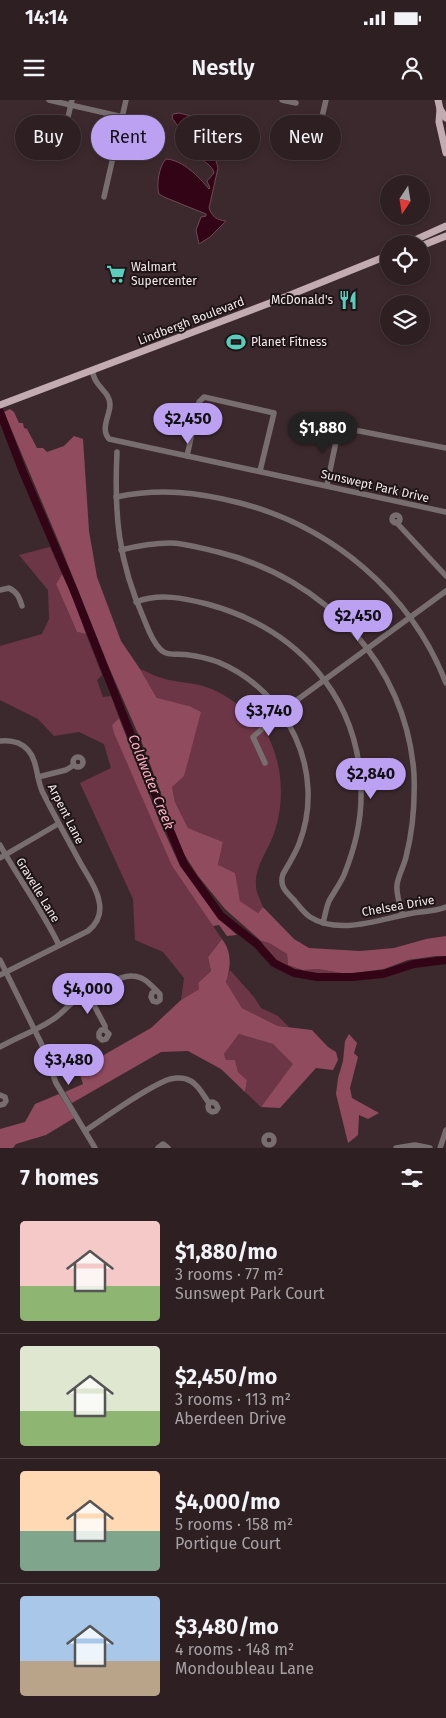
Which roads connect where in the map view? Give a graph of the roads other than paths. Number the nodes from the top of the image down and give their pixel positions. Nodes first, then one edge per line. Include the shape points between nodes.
1 (49, 100) edge
2 (126, 100) edge
3 (282, 100) edge
4 (326, 100) edge
5 (438, 100) edge
6 (296, 102) dead end
7 (71, 103) edge
8 (440, 109) junction
9 (115, 115) edge
10 (122, 115) edge
11 (322, 115) edge
12 (446, 118) edge
13 (446, 153) edge
14 (112, 160) edge
15 (104, 197) dead end
16 (446, 226) edge
17 (426, 235) edge
18 (446, 236) edge
19 (430, 242) edge
20 (380, 259) edge
21 (92, 370) junction
22 (0, 405) edge
23 (446, 448) edge
24 (117, 452) dead end
25 (187, 456) junction
26 (260, 471) junction
27 (327, 485) junction
28 (116, 497) junction
29 (446, 512) edge
30 (396, 522) dead end
31 (121, 550) junction
32 (446, 576) edge
33 (0, 590) edge
34 (446, 590) edge
35 (136, 602) junction
36 (22, 606) dead end
37 (410, 617) junction
38 (366, 648) junction
39 (325, 680) junction
40 (446, 683) edge
41 (282, 711) junction
42 (0, 741) edge
43 (264, 763) dead end
44 (74, 765) dead end
45 (38, 777) junction
46 (58, 824) junction
47 (0, 845) edge
48 (3, 856) edge
49 (446, 906) edge
50 (403, 915) junction
51 (323, 923) junction
52 (59, 945) junction
53 (0, 960) edge
54 (3, 974) edge
55 (155, 991) dead end
56 (88, 994) junction
57 (34, 1029) junction
58 (105, 1030) dead end
59 (0, 1047) edge
60 (0, 1095) edge
61 (210, 1103) dead end
62 (0, 1105) edge
63 (446, 1130) edge
64 (85, 1131) junction
65 (96, 1148) edge
66 (158, 1148) edge
67 (168, 1148) edge
68 (396, 1148) edge
69 (430, 1148) edge
70 (440, 1148) edge

1 - 7 street
2 - 10 street
3 - 6 street
4 - 11 street
5 - 8 main road
7 - 9 street
8 - 12 main road
8 - 13 main road via 439,122
14 - 15 street
16 - 17 main road
18 - 19 main road
20 - 21 main road, Lindbergh Boulevard
21 - 22 main road, Lindbergh Boulevard
21 - 25 street, Sunswept Park Drive via 109,398 105,432 109,439
23 - 27 street via 339,426
24 - 28 street
25 - 26 street, Sunswept Park Drive
25 - 26 street via 198,402 204,397 274,413
26 - 27 street, Sunswept Park Drive
27 - 29 street, Sunswept Park Drive
28 - 31 street
28 - 37 street via 143,492 181,492 226,499 286,518 315,532 355,560
30 - 32 street
31 - 35 street
31 - 38 street via 170,543 260,565 316,597 347,624
33 - 36 street via 9,588 15,591
34 - 37 street
35 - 39 street via 176,598 236,613 280,636
35 - 41 street via 150,634 163,652 189,654 236,670
37 - 38 street
37 - 40 street
38 - 39 street
38 - 50 street via 397,701 412,763 412,827 397,886
39 - 41 street
39 - 51 street via 351,730 361,790 356,840 341,881 328,903
41 - 43 street via 253,737
41 - 51 street, Chelsea Drive via 299,743 306,767 308,795 302,836 281,883 307,915
42 - 45 street, Arpent Lane via 23,745 31,754
44 - 45 street
45 - 46 street, Arpent Lane
46 - 48 street
46 - 52 street, Arpent Lane via 97,893 100,914 92,928
47 - 48 street, Gravelle Lane
48 - 52 street, Gravelle Lane via 42,912
49 - 50 street, Chelsea Drive
50 - 51 street, Chelsea Drive via 376,922
52 - 54 street
53 - 54 street
54 - 57 street
55 - 56 street via 147,981 125,976
56 - 57 street
56 - 58 street
57 - 59 street
57 - 64 street via 56,1083
60 - 62 street via 6,1101
61 - 64 street via 198,1087 185,1078 169,1079
63 - 70 street
64 - 65 street
66 - 67 street via 163,1144
68 - 69 street via 415,1145

